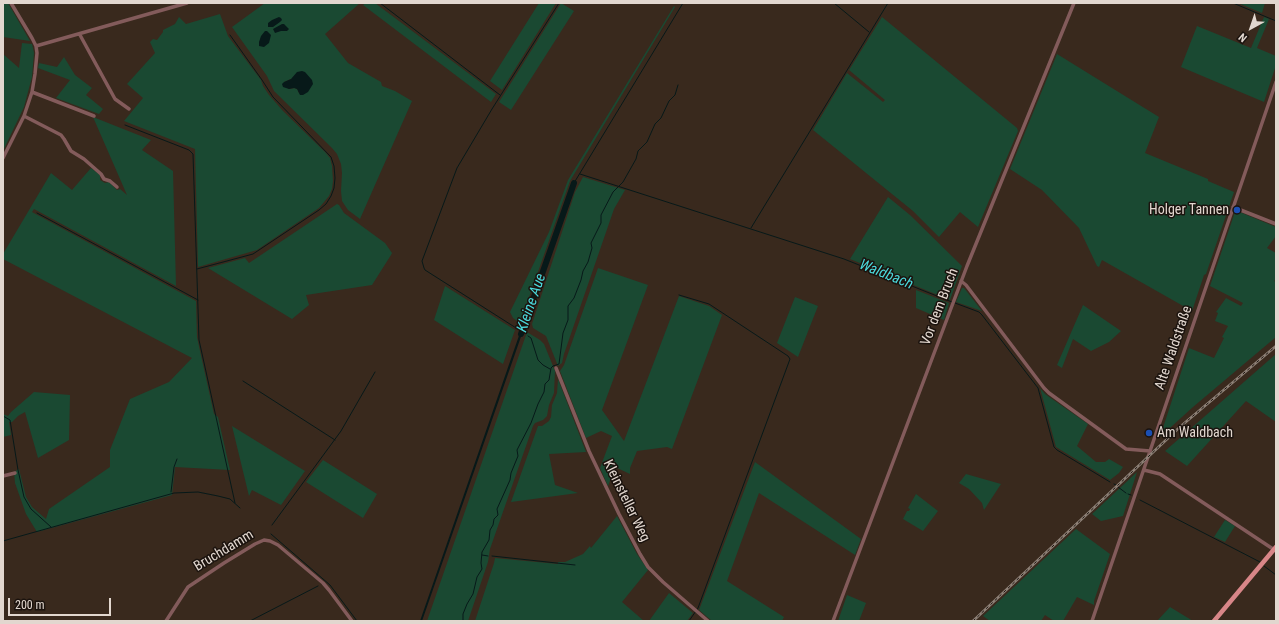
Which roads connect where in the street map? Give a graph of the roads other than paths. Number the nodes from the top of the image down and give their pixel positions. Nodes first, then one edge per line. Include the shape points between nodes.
1 (10, 3) edge
2 (187, 3) edge
3 (1074, 3) edge
4 (80, 34) junction
5 (36, 46) junction
6 (1276, 82) edge
7 (32, 92) junction
8 (129, 109) dead end
9 (24, 116) junction
10 (94, 116) dead end
11 (3, 158) edge
12 (117, 187) dead end
13 (1233, 207) junction
14 (1276, 224) edge
15 (961, 281) junction
16 (556, 368) dead end
17 (1150, 451) junction
18 (1144, 470) junction
19 (15, 473) dead end
20 (3, 476) edge
21 (1275, 549) edge
22 (166, 621) edge
23 (352, 621) edge
24 (708, 621) edge
25 (833, 621) edge
26 (1092, 621) edge
27 (1214, 621) edge

1 - 5 street
2 - 4 street
3 - 15 street, Vor dem Bruch
4 - 5 street
4 - 8 street via 115,99
5 - 7 street
6 - 13 street, Alte Waldstraße
7 - 9 street
7 - 10 street
9 - 11 street
9 - 12 street via 61,136 71,151
13 - 14 street
13 - 17 street, Alte Waldstraße
15 - 17 street via 1049,393 1126,449
15 - 25 street, Vor dem Bruch
16 - 24 street, Kleinsteller Weg via 589,451 640,554 648,567 663,582
17 - 18 street, Alte Waldstraße
18 - 21 street via 1160,474
18 - 26 street, Alte Waldstraße
19 - 20 street
21 - 27 main road
22 - 23 street, Bruchdamm via 188,587 264,540 278,545 322,582

